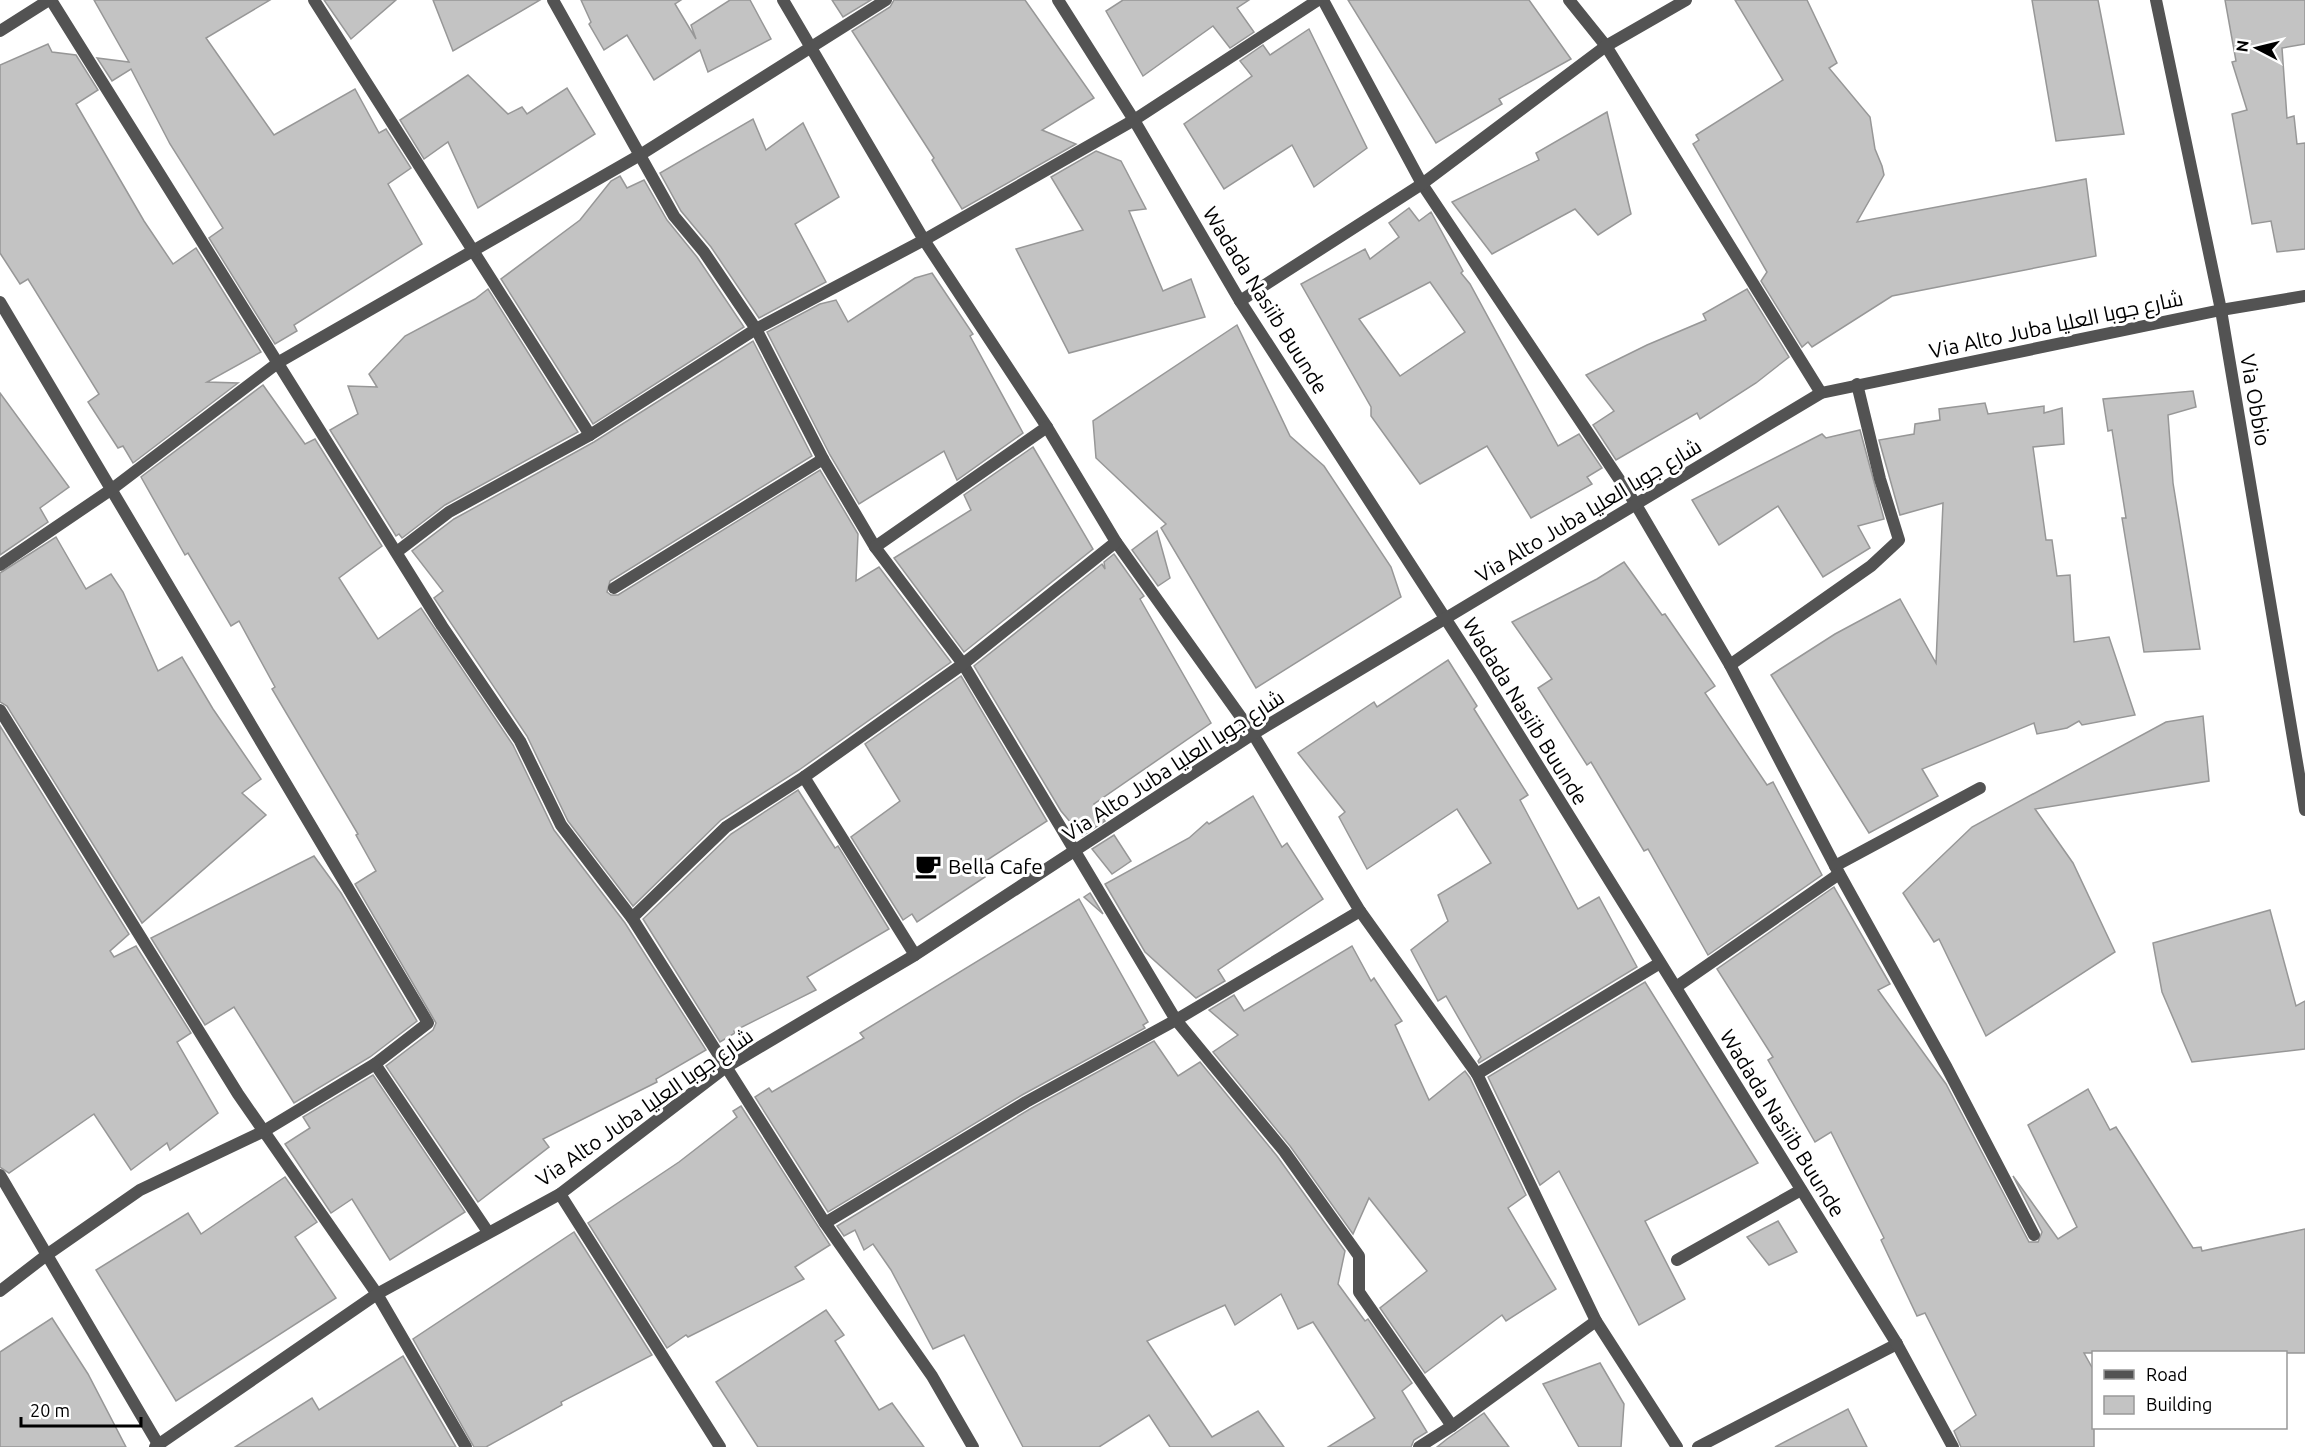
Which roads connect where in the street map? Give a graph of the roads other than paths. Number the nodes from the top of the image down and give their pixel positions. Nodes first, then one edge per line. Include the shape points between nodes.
1 (50, 0) edge
2 (314, 0) edge
3 (553, 0) edge
4 (783, 0) edge
5 (886, 0) edge
6 (1058, 0) edge
7 (1318, 0) edge
8 (1323, 0) edge
9 (1569, 0) edge
10 (1686, 0) edge
11 (2156, 0) edge
12 (0, 31) edge
13 (1606, 46) junction
14 (810, 49) junction
15 (1134, 120) junction
16 (640, 155) junction
17 (1422, 184) junction
18 (924, 240) junction
19 (474, 252) junction
20 (2305, 296) edge
21 (1240, 301) junction
22 (0, 302) edge
23 (2221, 310) junction
24 (756, 329) junction
25 (279, 362) junction
26 (1857, 384) junction
27 (1821, 393) junction
28 (1047, 427) junction
29 (590, 435) junction
30 (824, 459) junction
31 (112, 489) junction
32 (1635, 503) junction
33 (1116, 542) junction
34 (875, 547) junction
35 (398, 551) junction
36 (0, 565) edge
37 (614, 588) dead end
38 (1447, 620) junction
39 (963, 664) junction
40 (1730, 665) junction
41 (0, 710) edge
42 (1253, 734) junction
43 (804, 777) junction
44 (1980, 788) dead end
45 (2305, 810) edge
46 (1074, 852) junction
47 (1837, 870) junction
48 (1360, 911) junction
49 (632, 918) junction
50 (915, 955) junction
51 (1660, 963) junction
52 (1676, 987) junction
53 (1176, 1020) junction
54 (375, 1064) junction
55 (726, 1067) junction
56 (1477, 1074) junction
57 (264, 1131) junction
58 (0, 1175) edge
59 (1802, 1190) junction
60 (560, 1194) junction
61 (825, 1223) junction
62 (488, 1232) junction
63 (2034, 1235) dead end
64 (48, 1254) junction
65 (1677, 1260) dead end
66 (0, 1291) edge
67 (376, 1294) junction
68 (1596, 1321) junction
69 (1897, 1344) junction
70 (1452, 1426) junction
71 (156, 1446) edge
72 (466, 1447) edge
73 (720, 1447) edge
74 (973, 1447) edge
75 (1419, 1447) edge
76 (1677, 1447) edge
77 (1698, 1447) edge
78 (1953, 1447) edge

1 - 12 street
1 - 25 street
2 - 19 street
3 - 16 street
4 - 14 street
5 - 14 street
6 - 15 street, Wadada Nasiib Buunde
7 - 15 street
8 - 17 street
9 - 13 street
10 - 13 street
11 - 23 street, Via Obbio
13 - 17 street
13 - 27 street
14 - 16 street
14 - 18 street
15 - 18 street
15 - 21 street, Wadada Nasiib Buunde
16 - 19 street
16 - 24 street via 674,216 704,252
17 - 21 street
17 - 32 street
18 - 24 street
18 - 28 street
19 - 25 street
19 - 29 street
20 - 23 street, Via Alto Juba شارع جوبا العليا
21 - 38 street, Wadada Nasiib Buunde
22 - 31 street
23 - 26 street, Via Alto Juba شارع جوبا العليا
23 - 45 street, Via Obbio
24 - 29 street
24 - 30 street
25 - 31 street
25 - 35 street
26 - 27 street, Via Alto Juba شارع جوبا العليا
26 - 40 street via 1899,540 1871,566
27 - 32 street, Via Alto Juba شارع جوبا العليا
28 - 33 street
28 - 34 street
29 - 35 street via 449,513
30 - 34 street
30 - 37 street
31 - 36 street
31 - 54 street via 428,1023
32 - 38 street, Via Alto Juba شارع جوبا العليا
32 - 40 street
33 - 39 street
33 - 42 street
34 - 39 street
35 - 49 street via 442,626 520,741 561,825
38 - 42 street, Via Alto Juba شارع جوبا العليا
38 - 51 street, Wadada Nasiib Buunde
39 - 43 street
39 - 46 street
40 - 47 street
41 - 57 street
42 - 46 street, Via Alto Juba شارع جوبا العليا
42 - 48 street
43 - 49 street via 726,827
43 - 50 street
44 - 47 street
46 - 50 street, Via Alto Juba شارع جوبا العليا
46 - 53 street
47 - 52 street
47 - 63 street
48 - 53 street
48 - 56 street
49 - 55 street
50 - 55 street, Via Alto Juba شارع جوبا العليا
51 - 52 street, Wadada Nasiib Buunde
51 - 56 street
52 - 59 street, Wadada Nasiib Buunde
53 - 61 street via 1026,1102
53 - 70 street via 1284,1151 1359,1256 1359,1292
54 - 57 street
54 - 62 street
55 - 60 street, Via Alto Juba شارع جوبا العليا
55 - 61 street
56 - 68 street
57 - 64 street via 140,1190
57 - 67 street
58 - 64 street
59 - 65 street
59 - 69 street, Wadada Nasiib Buunde
60 - 62 street, Via Alto Juba شارع جوبا العليا
60 - 73 street
61 - 74 street via 932,1376
62 - 67 street, Via Alto Juba شارع جوبا العليا
64 - 66 street
64 - 71 street
67 - 71 street, Via Alto Juba شارع جوبا العليا
67 - 72 street
68 - 70 street
68 - 76 street
69 - 77 street
69 - 78 street, Wadada Nasiib Buunde
70 - 75 street

